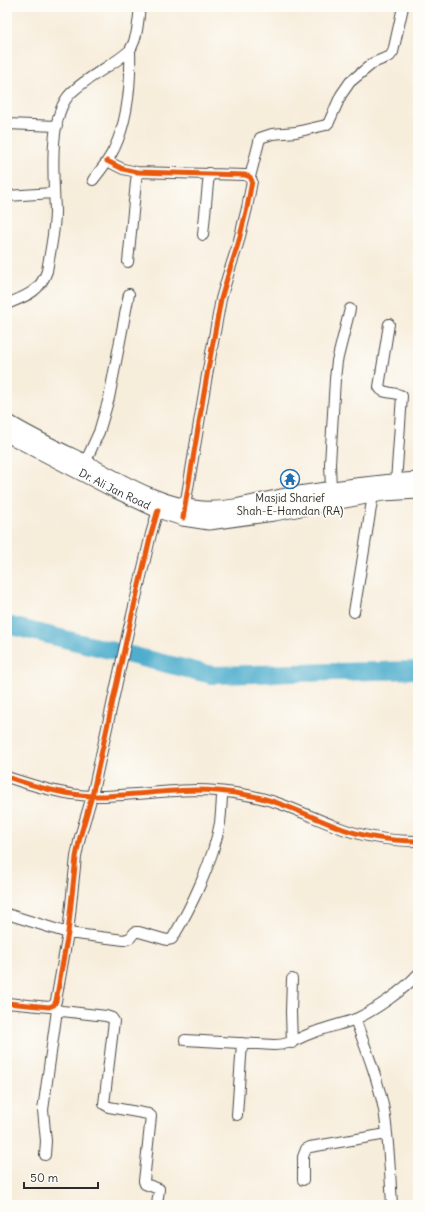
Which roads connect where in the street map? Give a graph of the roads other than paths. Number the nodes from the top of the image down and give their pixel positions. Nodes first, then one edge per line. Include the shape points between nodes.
1 (140, 7) edge
2 (403, 7) edge
3 (130, 50) junction
4 (7, 124) edge
5 (57, 126) junction
6 (107, 161) junction
7 (137, 172) junction
8 (208, 173) junction
9 (250, 177) junction
10 (94, 180) dead end
11 (53, 193) junction
12 (7, 196) edge
13 (203, 235) dead end
14 (128, 262) dead end
15 (129, 294) dead end
16 (7, 304) edge
17 (350, 310) dead end
18 (389, 324) dead end
19 (7, 422) edge
20 (7, 434) edge
21 (85, 463) junction
22 (418, 480) edge
23 (396, 482) junction
24 (331, 489) junction
25 (418, 491) edge
26 (373, 495) junction
27 (158, 510) junction
28 (184, 512) junction
29 (354, 612) dead end
30 (7, 777) edge
31 (222, 792) junction
32 (92, 796) junction
33 (418, 841) edge
34 (7, 914) edge
35 (68, 933) junction
36 (418, 974) edge
37 (292, 979) dead end
38 (7, 1003) edge
39 (54, 1008) junction
40 (355, 1019) junction
41 (185, 1040) dead end
42 (242, 1043) junction
43 (292, 1043) junction
44 (237, 1115) dead end
45 (387, 1134) junction
46 (45, 1155) dead end
47 (303, 1180) dead end
48 (157, 1205) edge
49 (392, 1205) edge

1 - 3 street via 134,44
2 - 9 street via 390,56 377,60 350,82 326,125 260,138
3 - 5 street via 71,93 62,108
3 - 6 street via 131,64 125,117
4 - 5 street
5 - 11 street via 53,158
6 - 7 street via 123,169
6 - 10 street
7 - 8 street
7 - 14 street
8 - 9 street via 245,174
8 - 13 street
9 - 28 street via 252,186 247,208 220,305
11 - 12 street
11 - 16 street via 53,232 44,281 29,295
15 - 21 street via 109,398 99,432
17 - 24 street via 334,379
18 - 23 street via 379,387 383,391 402,396
19 - 21 main road, Dr. Ali Jan Road
20 - 27 main road, Dr. Ali Jan Road via 109,488
21 - 28 main road, Dr. Ali Jan Road via 174,504
22 - 23 main road, Dr. Ali Jan Road
23 - 24 main road, Dr. Ali Jan Road
24 - 28 main road, Dr. Ali Jan Road
25 - 26 main road, Dr. Ali Jan Road
26 - 28 main road, Dr. Ali Jan Road via 209,522
26 - 29 street
27 - 28 main road, Dr. Ali Jan Road
27 - 32 street
30 - 32 street via 34,786
31 - 32 street via 196,790
31 - 33 street via 270,800 336,827 364,835 394,841
31 - 35 street via 220,823 211,852 199,887 172,940 139,932 124,940
32 - 35 street via 76,857
34 - 35 street
35 - 39 street
36 - 40 street via 387,1001
37 - 43 street
38 - 39 street
39 - 46 street via 43,1110
39 - 48 street via 106,1016 114,1021 104,1104 151,1116 144,1181 147,1186 159,1189
40 - 43 street via 326,1027
40 - 45 street via 378,1085
41 - 42 street
42 - 43 street
42 - 44 street
45 - 47 street via 306,1149 303,1157
45 - 49 street

